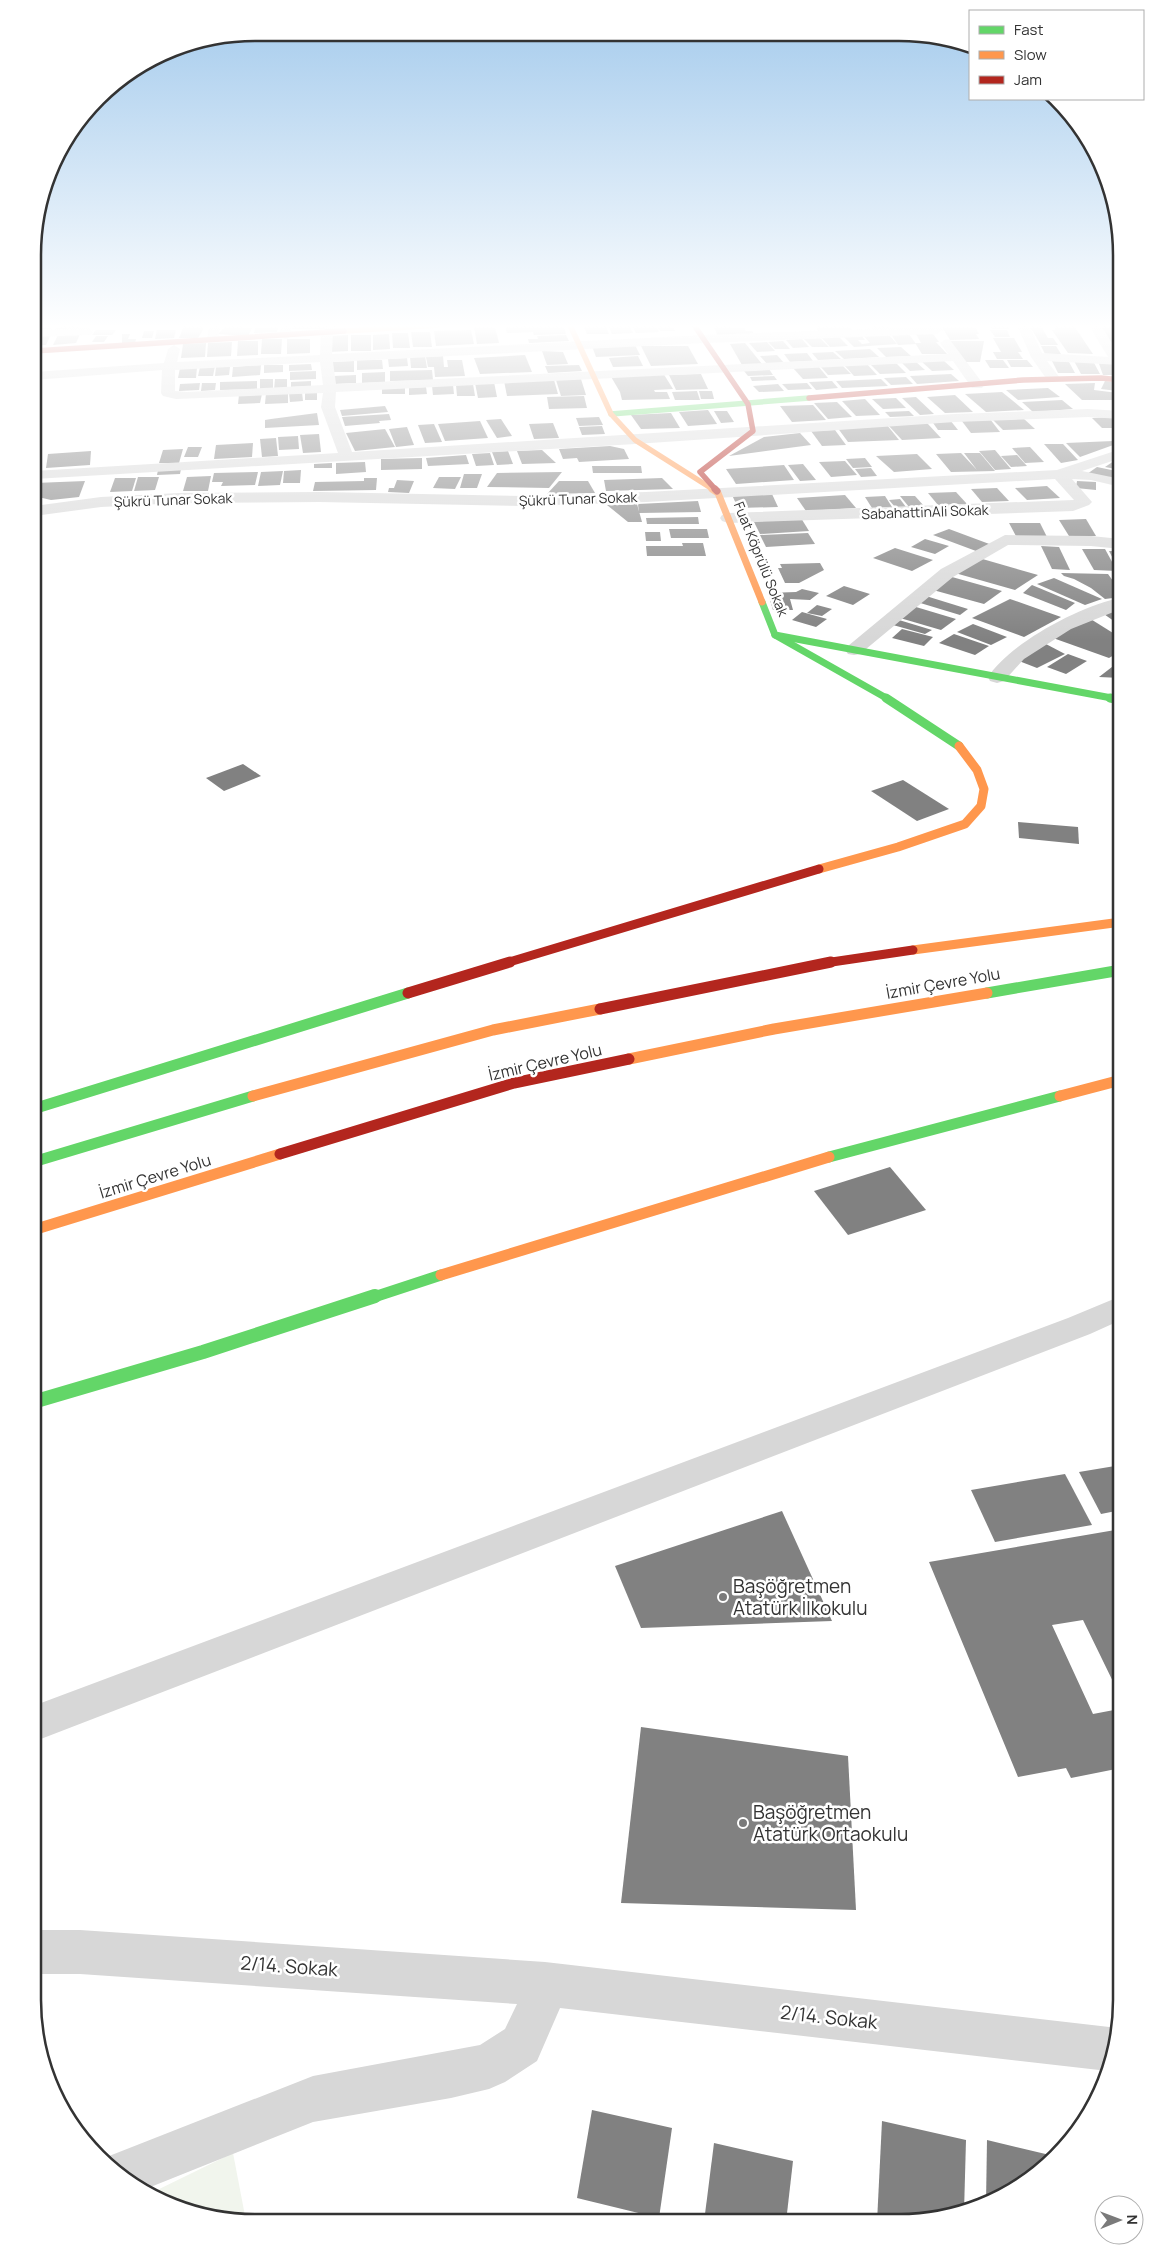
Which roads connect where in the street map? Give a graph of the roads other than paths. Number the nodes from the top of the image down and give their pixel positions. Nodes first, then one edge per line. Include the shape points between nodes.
1 (337, 430) edge
2 (626, 430) edge
3 (778, 430) edge
4 (753, 432) junction
5 (635, 440) junction
6 (1113, 456) edge
7 (347, 458) junction
8 (1059, 474) junction
9 (41, 475) edge
10 (1113, 481) edge
11 (718, 493) junction
12 (41, 509) edge
13 (728, 518) junction
14 (1113, 543) edge
15 (1113, 605) edge
16 (775, 635) junction
17 (854, 650) junction
18 (997, 677) junction
19 (1113, 699) edge
20 (1113, 923) edge
21 (1113, 971) edge
22 (1113, 1082) edge
23 (41, 1107) edge
24 (41, 1160) edge
25 (41, 1228) edge
26 (1113, 1311) edge
27 (41, 1400) edge
28 (41, 1721) edge
29 (41, 1952) edge
30 (545, 1984) junction
31 (1107, 2048) edge
32 (129, 2172) edge

1 - 7 street
2 - 5 main road, Fuat Köprülü Sokak
3 - 4 street
4 - 5 street
4 - 11 main road via 700,472
5 - 7 street
5 - 11 main road, Fuat Köprülü Sokak
6 - 8 street
7 - 9 street
8 - 10 street, Şükrü Tunar Sokak
8 - 11 street, Şükrü Tunar Sokak
8 - 13 street, SabahattinAli Sokak via 1084,502 1073,506
11 - 12 street, Şükrü Tunar Sokak via 523,501 180,498
11 - 13 main road, Fuat Köprülü Sokak
13 - 16 main road, Fuat Köprülü Sokak
14 - 17 street via 1005,540 947,573
15 - 18 street via 1065,625 1018,654
16 - 17 main road, Fuat Köprülü Sokak
16 - 23 main road via 874,690 963,748 984,789 981,806 965,824 898,848 764,885 330,1016
17 - 18 main road, Fuat Köprülü Sokak
18 - 19 main road, Fuat Köprülü Sokak
20 - 24 main road via 837,961 493,1030 242,1099
21 - 25 main road, İzmir Çevre Yolu via 774,1029 514,1083
22 - 27 main road via 850,1151
26 - 28 street
29 - 30 street, 2/14. Sokak
30 - 31 street, 2/14. Sokak
30 - 32 street via 536,2014 521,2045 488,2066 314,2099

